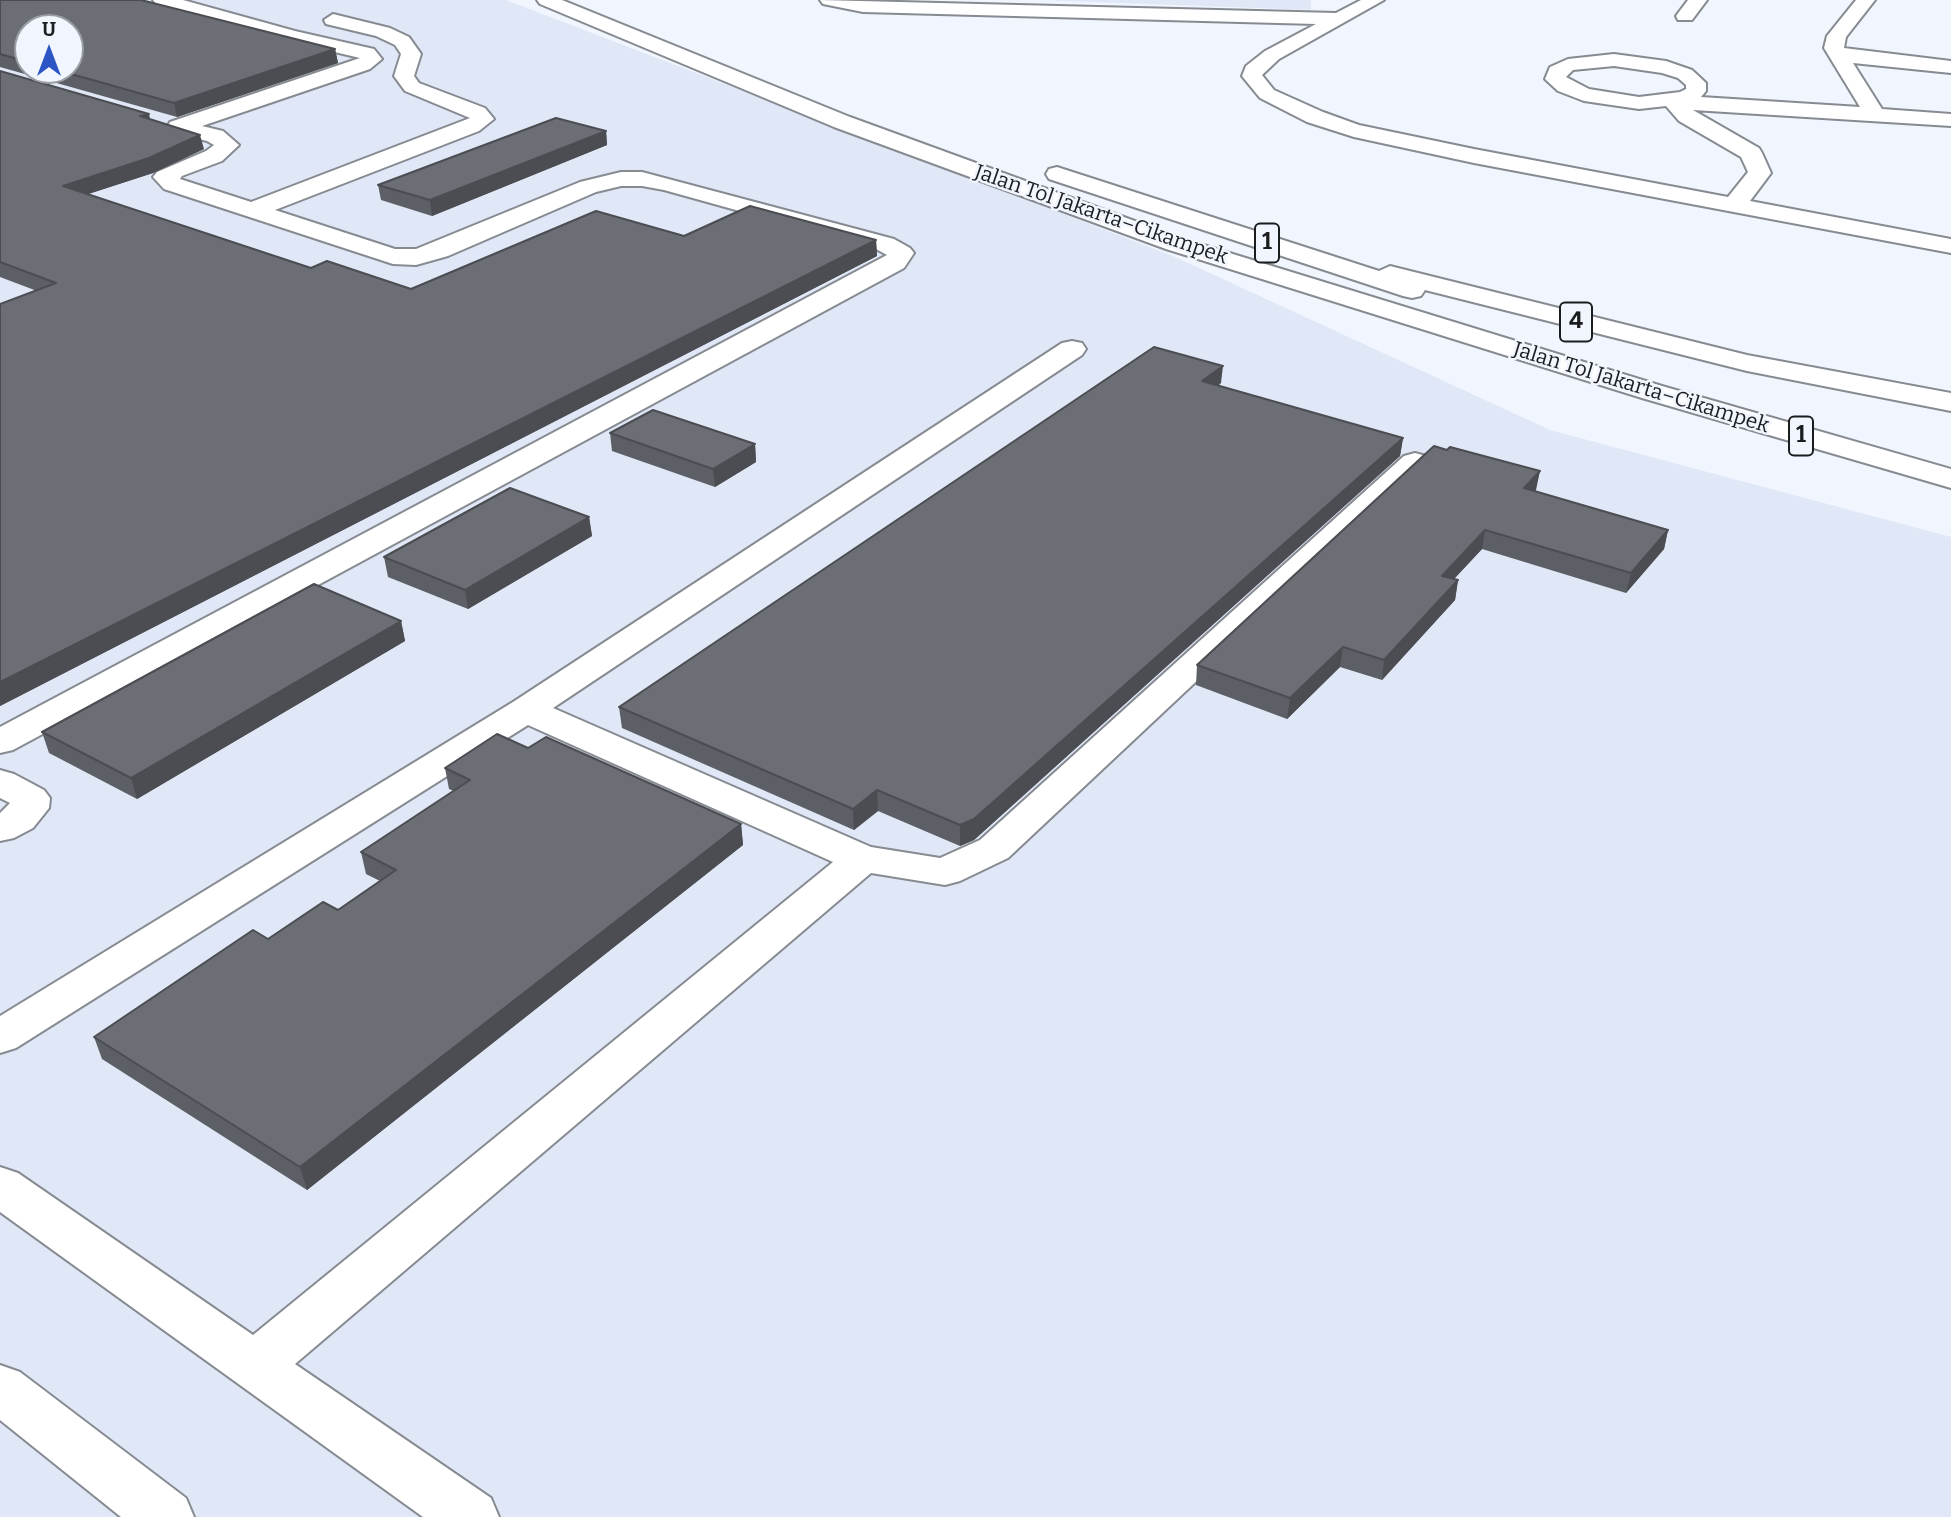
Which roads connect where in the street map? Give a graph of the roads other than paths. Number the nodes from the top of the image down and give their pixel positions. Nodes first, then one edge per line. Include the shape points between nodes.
1 (162, 0) edge
2 (546, 0) edge
3 (593, 0) edge
4 (829, 0) edge
5 (1698, 0) edge
6 (1866, 0) edge
7 (1381, 9) edge
8 (307, 13) dead end
9 (1685, 16) dead end
10 (1343, 19) junction
11 (1838, 55) junction
12 (1292, 65) dead end
13 (1951, 67) edge
14 (1300, 89) dead end
15 (1670, 103) junction
16 (1877, 116) junction
17 (153, 119) edge
18 (1951, 120) edge
19 (178, 127) junction
20 (1014, 160) dead end
21 (1040, 168) dead end
22 (1738, 200) junction
23 (252, 210) junction
24 (1206, 223) junction
25 (1951, 236) edge
26 (1951, 247) edge
27 (1072, 349) dead end
28 (1652, 392) junction
29 (1951, 402) edge
30 (1951, 455) edge
31 (1415, 462) edge
32 (1951, 479) edge
33 (1951, 503) edge
34 (526, 710) junction
35 (0, 742) edge
36 (0, 782) edge
37 (0, 830) edge
38 (862, 859) junction
39 (0, 1037) edge
40 (0, 1185) edge
41 (255, 1365) junction
42 (0, 1388) edge
43 (165, 1517) edge
44 (470, 1517) edge

1 - 19 main road via 367,53 372,59
2 - 28 main road, Jalan Tol Jakarta–Cikampek / 1 via 842,122 1175,244
3 - 20 main road, Jalan Tol Jakarta–Cikampek via 873,113
4 - 10 main road via 863,6
5 - 9 main road
6 - 11 main road via 1837,36 1834,48
7 - 10 main road
7 - 12 main road via 1293,58
8 - 23 main road via 402,41 411,54 404,76 412,87 483,119
10 - 22 main road via 1272,55 1252,70 1252,76 1267,94 1354,130 1474,156
11 - 13 main road
11 - 16 main road
14 - 22 main road via 1329,107 1464,143
15 - 15 main road via 1584,95 1555,79 1557,71 1588,61 1641,62 1676,71 1696,83 1696,91
15 - 16 main road
15 - 22 main road via 1751,153 1759,173
16 - 18 main road
17 - 19 main road
19 - 23 main road via 215,136 229,145 165,177 172,184
21 - 24 main road, Jalan Tol Jakarta–Cikampek / 1
22 - 25 main road
22 - 26 main road
23 - 35 main road via 393,256 416,257 606,181 642,179 885,244 901,253 895,263
24 - 29 main road, 4 via 1466,295 1747,363
24 - 30 main road, Jalan Tol Jakarta–Cikampek / 1 via 1717,390
27 - 34 main road
28 - 32 main road, Jalan Tol Jakarta–Cikampek / 1
28 - 33 main road
31 - 38 main road via 993,849 945,872
34 - 38 main road
34 - 39 main road
36 - 37 main road via 30,798 29,808 19,819
38 - 41 main road
40 - 41 main road
41 - 44 main road
42 - 43 main road

